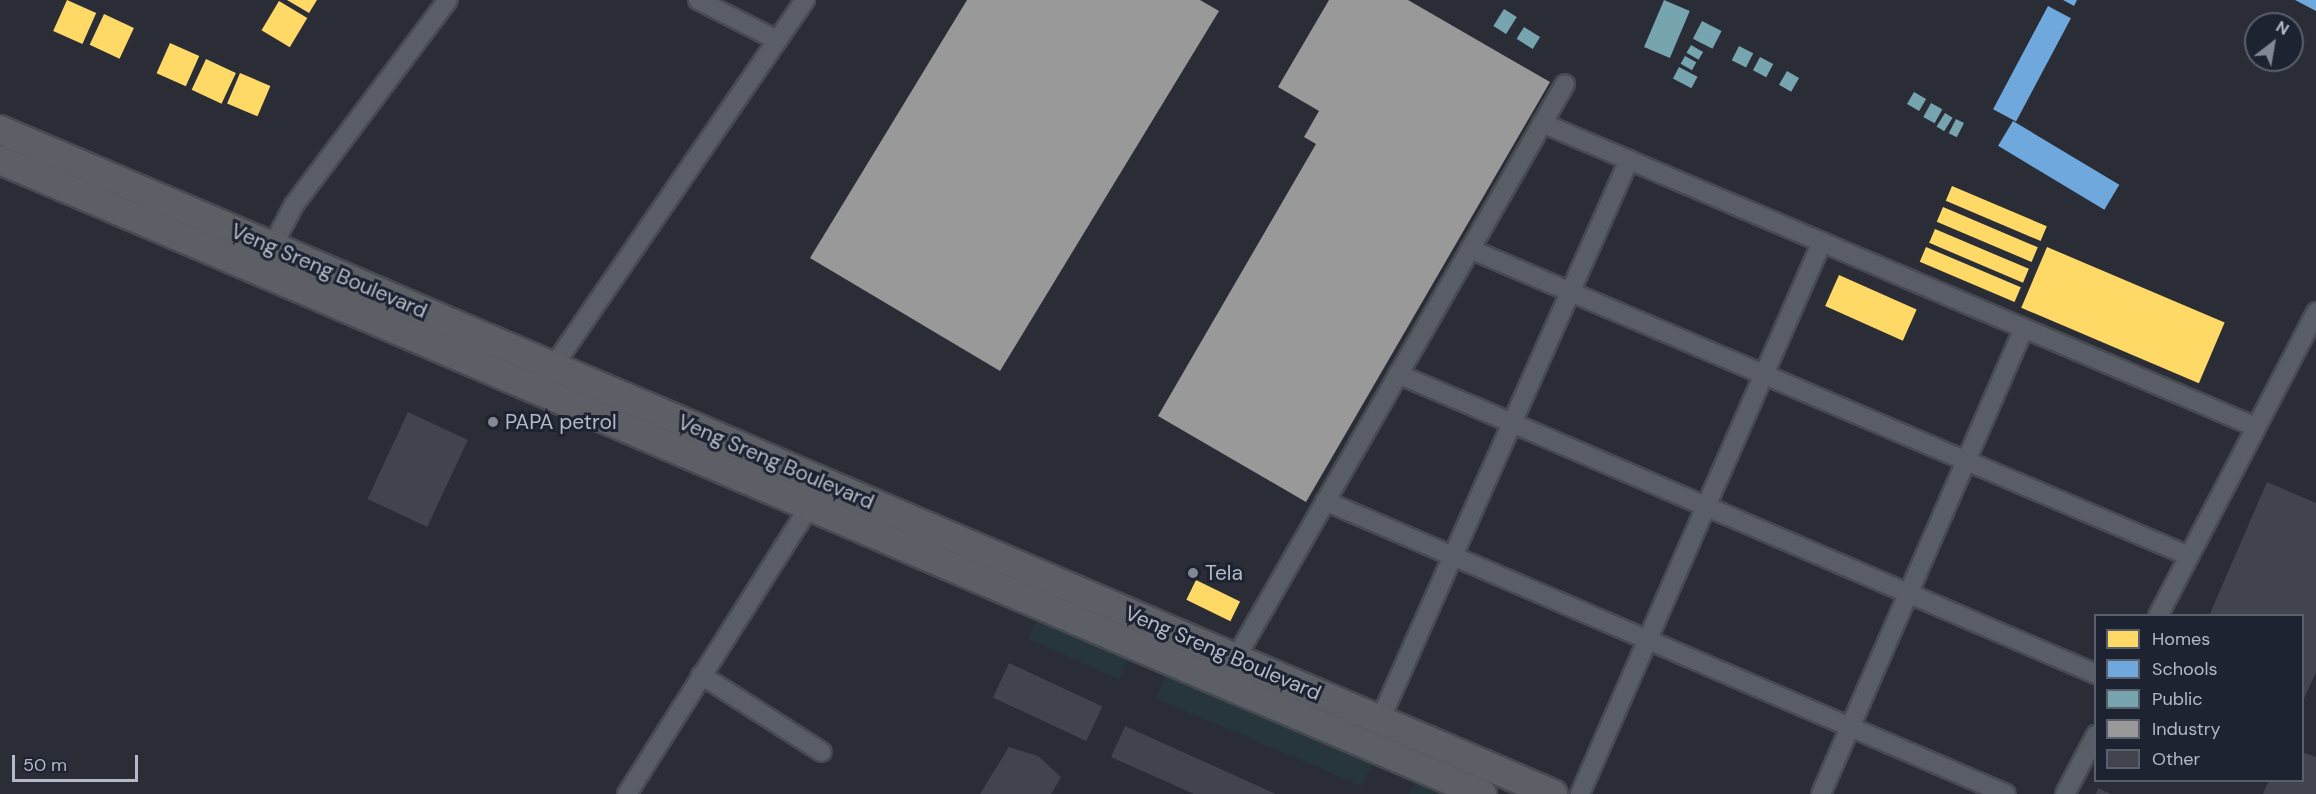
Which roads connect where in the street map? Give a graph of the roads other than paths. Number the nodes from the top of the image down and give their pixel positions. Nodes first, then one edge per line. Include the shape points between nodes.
1 (448, 0) edge
2 (698, 0) edge
3 (805, 0) edge
4 (777, 40) junction
5 (1565, 84) dead end
6 (1542, 123) junction
7 (0, 130) edge
8 (0, 160) edge
9 (1629, 160) junction
10 (1822, 242) junction
11 (272, 247) junction
12 (1470, 249) junction
13 (1570, 292) junction
14 (2316, 312) edge
15 (2024, 328) junction
16 (1398, 374) junction
17 (1763, 374) junction
18 (546, 378) junction
19 (1512, 423) junction
20 (2256, 426) junction
21 (1966, 461) junction
22 (1325, 501) junction
23 (810, 506) junction
24 (1705, 506) junction
25 (1453, 556) junction
26 (2189, 556) junction
27 (967, 559) junction
28 (1908, 594) junction
29 (2159, 614) edge
30 (1646, 639) junction
31 (1229, 670) junction
32 (2094, 673) edge
33 (701, 675) junction
34 (1380, 720) junction
35 (1850, 727) junction
36 (2094, 739) edge
37 (822, 752) dead end
38 (627, 794) edge
39 (1482, 794) edge
40 (1553, 794) edge
41 (1580, 794) edge
42 (1821, 794) edge
43 (2006, 794) edge
44 (2065, 794) edge

1 - 11 street via 294,206
2 - 4 street
3 - 4 street
4 - 18 street
5 - 6 street
6 - 9 street
6 - 12 street
7 - 11 main road, Veng Sreng Boulevard
8 - 18 main road, Veng Sreng Boulevard
9 - 10 street
9 - 13 street
10 - 15 street
10 - 17 street
11 - 18 main road, Veng Sreng Boulevard
12 - 13 street
12 - 16 street
13 - 17 street
13 - 19 street
14 - 20 street
15 - 20 street
15 - 21 street
16 - 19 street
16 - 22 street
17 - 21 street
17 - 24 street
18 - 23 main road, Veng Sreng Boulevard
18 - 27 main road, Veng Sreng Boulevard
19 - 24 street
19 - 25 street
20 - 26 street
21 - 26 street
21 - 28 street
22 - 25 street
22 - 31 street
23 - 27 main road, Veng Sreng Boulevard
23 - 33 street
24 - 28 street
24 - 30 street
25 - 30 street
25 - 34 street
26 - 29 street
27 - 31 main road, Veng Sreng Boulevard
28 - 32 street
28 - 35 street
30 - 35 street
30 - 41 street
31 - 34 main road, Veng Sreng Boulevard
31 - 39 main road, Veng Sreng Boulevard
33 - 37 street
33 - 38 street
34 - 40 main road, Veng Sreng Boulevard
35 - 42 street
35 - 43 street
36 - 44 street

